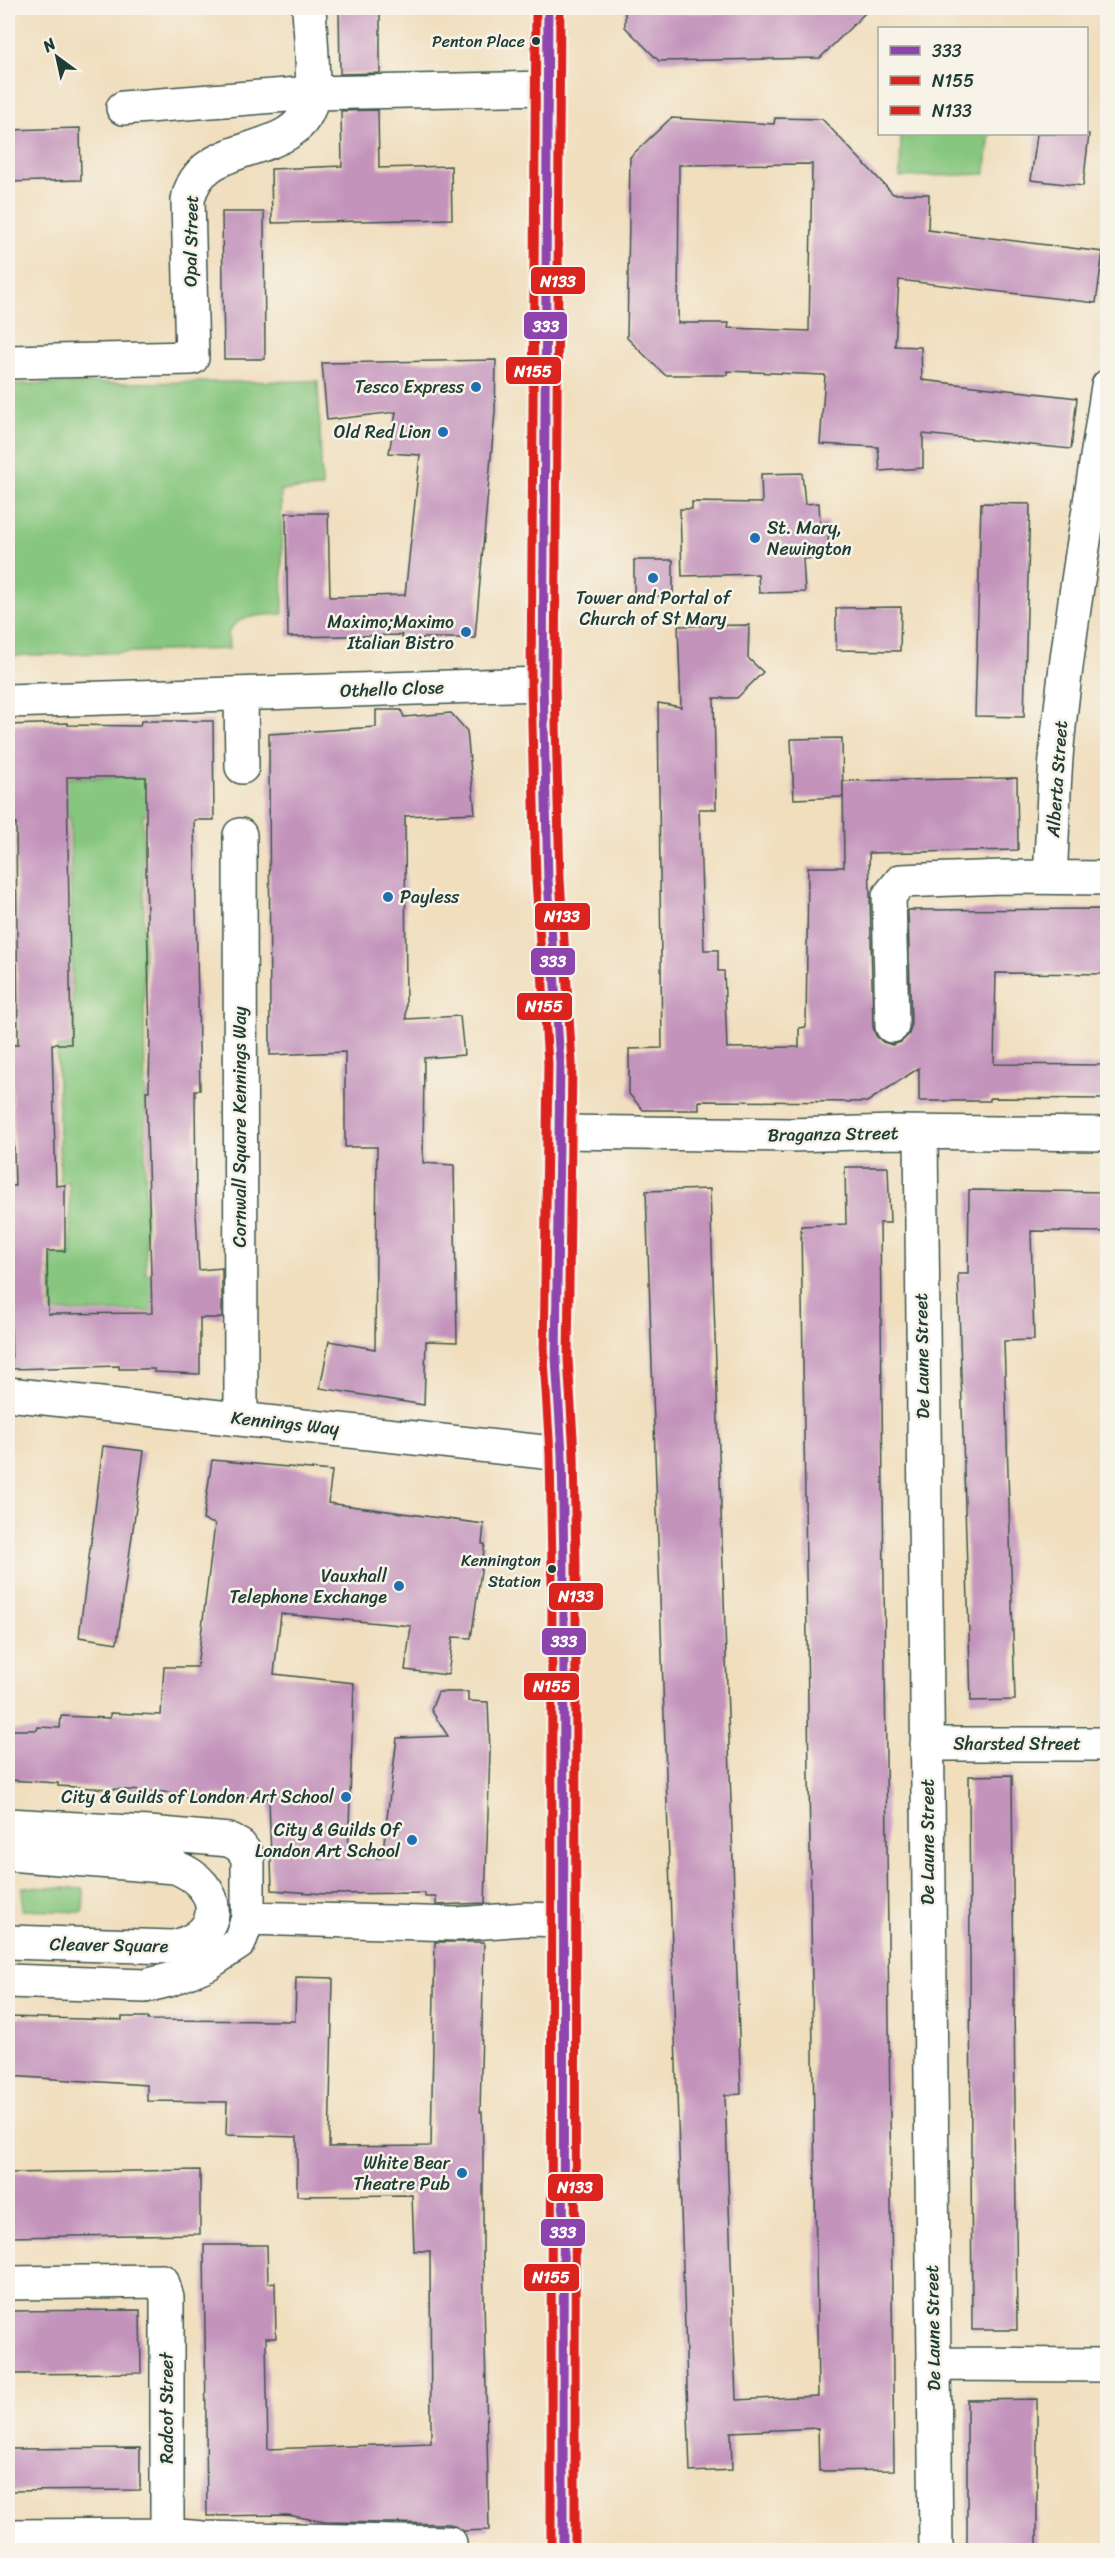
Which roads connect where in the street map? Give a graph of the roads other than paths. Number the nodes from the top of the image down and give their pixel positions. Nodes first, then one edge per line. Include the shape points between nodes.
1 (309, 8) edge
2 (548, 8) edge
3 (547, 88) junction
4 (312, 93) junction
5 (123, 108) dead end
6 (8, 362) edge
7 (1107, 393) edge
8 (543, 684) junction
9 (241, 694) junction
10 (8, 700) edge
11 (242, 767) dead end
12 (240, 835) dead end
13 (1050, 877) junction
14 (1107, 878) edge
15 (892, 1026) dead end
16 (559, 1132) junction
17 (921, 1134) junction
18 (1107, 1134) edge
19 (8, 1394) edge
20 (241, 1418) junction
21 (562, 1454) junction
22 (927, 1744) junction
23 (1107, 1744) edge
24 (8, 1825) edge
25 (8, 1854) edge
26 (248, 1918) junction
27 (565, 1920) junction
28 (8, 1942) edge
29 (8, 1981) edge
30 (8, 2283) edge
31 (933, 2364) junction
32 (1107, 2365) edge
33 (167, 2535) junction
34 (8, 2536) edge
35 (450, 2543) dead end
36 (203, 2544) edge
37 (563, 2550) edge
38 (936, 2550) edge

1 - 4 main road, Opal Street
2 - 3 main road
3 - 4 main road
3 - 8 main road
4 - 5 main road
4 - 6 main road, Opal Street via 305,115 292,130 215,162 195,179 190,190 192,358
7 - 13 main road, Alberta Street via 1075,591 1057,746
8 - 9 main road, Othello Close
8 - 16 main road via 548,880 560,1063
9 - 10 main road
9 - 11 main road
12 - 20 main road, Cornwall Square Kennings Way
13 - 14 main road
13 - 15 main road via 902,881 889,896
16 - 17 main road, Braganza Street
16 - 21 main road via 556,1359
17 - 18 main road, Braganza Street
17 - 22 main road, De Laune Street
19 - 20 main road, Kennings Way
20 - 21 main road, Kennings Way
21 - 27 main road
22 - 23 main road, Sharsted Street
22 - 31 main road, De Laune Street
24 - 26 main road, Cleaver Square via 229,1840 248,1857
25 - 28 main road, Cleaver Square via 176,1867 200,1881 210,1898 212,1914 208,1928 197,1939 173,1947
26 - 27 main road via 475,1924
26 - 29 main road, Cleaver Square via 239,1942 207,1964 169,1980 145,1986
27 - 37 main road
30 - 33 main road, Radcot Street via 162,2281 167,2298
31 - 32 main road
31 - 38 main road, De Laune Street
33 - 34 main road
33 - 36 main road
35 - 36 main road

